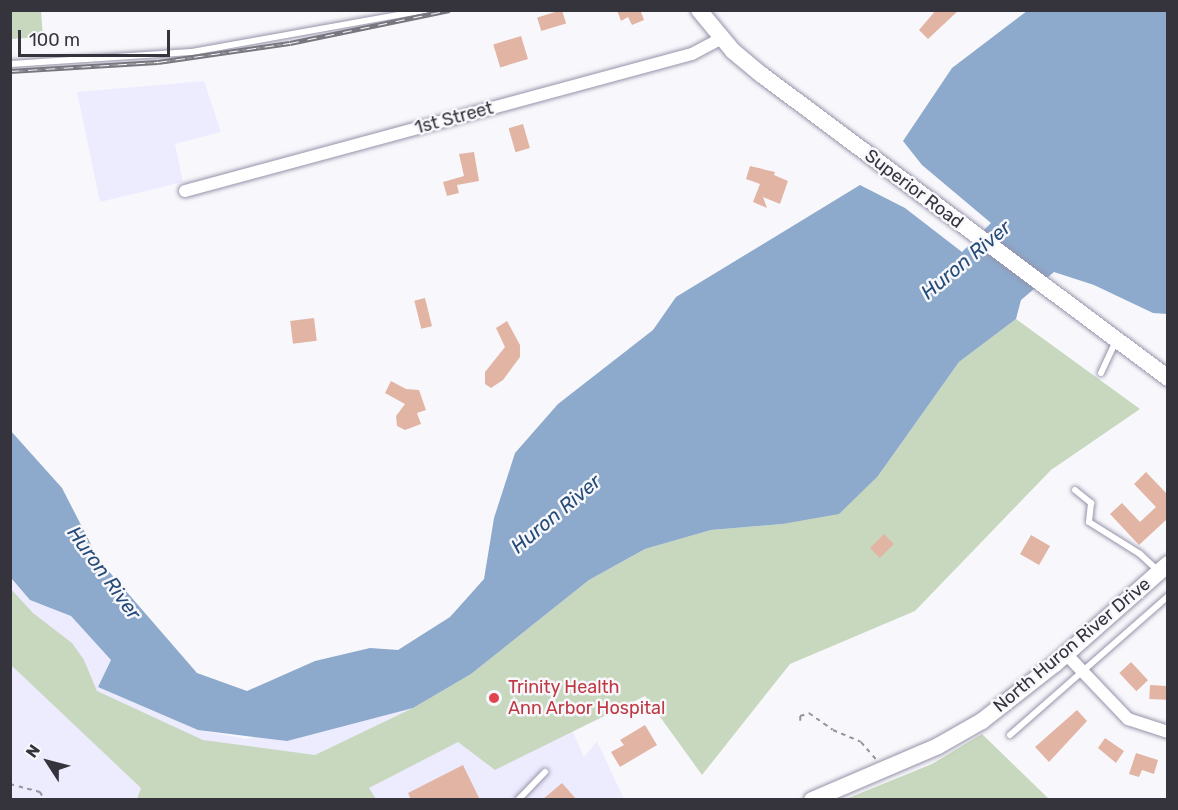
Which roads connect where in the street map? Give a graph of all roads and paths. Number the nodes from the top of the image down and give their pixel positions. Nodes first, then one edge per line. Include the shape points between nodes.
1 (426, 10) edge
2 (699, 10) edge
3 (722, 38) junction
4 (10, 64) edge
5 (185, 191) dead end
6 (1117, 341) junction
7 (1101, 373) dead end
8 (1167, 378) edge
9 (1075, 489) dead end
10 (1163, 568) edge
11 (1167, 596) edge
12 (1066, 654) junction
13 (1082, 673) junction
14 (800, 722) dead end
15 (1167, 732) edge
16 (1010, 735) dead end
17 (883, 770) junction
18 (544, 772) dead end
19 (10, 784) edge
20 (45, 800) edge
21 (518, 800) edge
22 (812, 800) edge

1 - 4 lane via 192,52
2 - 3 main road, Superior Road
3 - 5 street, 1st Street via 693,54
3 - 6 main road, Superior Road via 762,75
6 - 7 lane
6 - 8 main road, Superior Road
9 - 10 lane via 1091,503 1089,522
10 - 12 main road, North Huron River Drive
11 - 13 lane
12 - 13 street
12 - 17 main road, North Huron River Drive via 982,721
13 - 15 street via 1128,719
13 - 16 lane
14 - 17 path via 800,716 809,713 833,730 861,742
17 - 22 main road, North Huron River Drive
18 - 21 lane
19 - 20 path via 40,792

